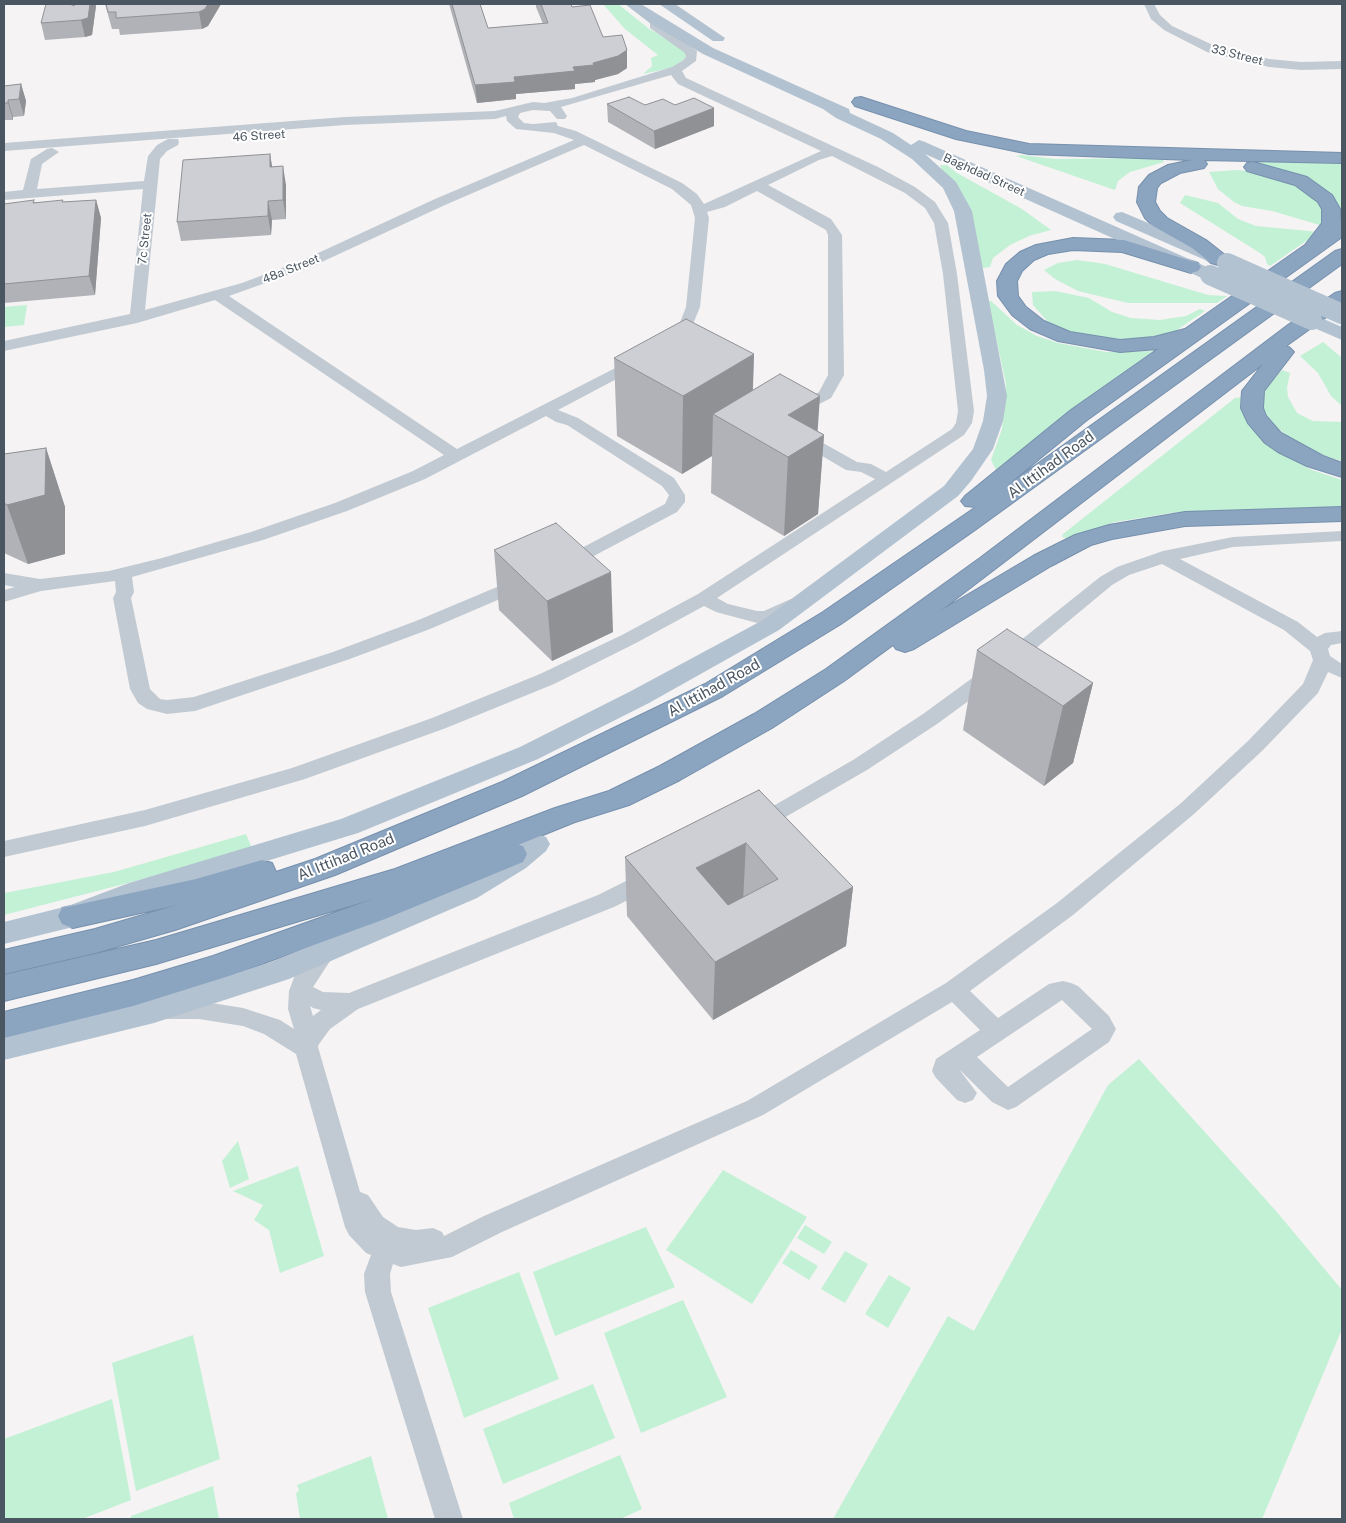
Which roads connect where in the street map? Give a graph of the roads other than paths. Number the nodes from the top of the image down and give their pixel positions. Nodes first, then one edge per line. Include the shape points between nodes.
1 (632, 4) edge
2 (666, 4) edge
3 (1149, 4) edge
4 (656, 21) junction
5 (731, 44) dead end
6 (754, 56) dead end
7 (772, 63) dead end
8 (1342, 65) edge
9 (682, 78) junction
10 (836, 100) junction
11 (861, 102) junction
12 (548, 106) junction
13 (515, 118) junction
14 (570, 129) junction
15 (173, 142) junction
16 (130, 145) junction
17 (4, 148) edge
18 (52, 152) junction
19 (824, 152) junction
20 (18, 154) junction
21 (4, 156) edge
22 (982, 156) dead end
23 (1342, 158) edge
24 (154, 159) junction
25 (35, 165) junction
26 (1026, 175) dead end
27 (151, 184) junction
28 (753, 186) junction
29 (1062, 191) dead end
30 (29, 194) junction
31 (4, 196) edge
32 (699, 207) junction
33 (1108, 211) dead end
34 (1342, 229) edge
35 (1342, 255) edge
36 (1298, 258) junction
37 (1191, 266) junction
38 (1218, 266) junction
39 (218, 295) junction
40 (1342, 297) edge
41 (1342, 314) edge
42 (1219, 316) junction
43 (137, 318) junction
44 (1296, 329) junction
45 (1342, 334) edge
46 (4, 350) edge
47 (551, 407) junction
48 (456, 456) junction
49 (1342, 470) edge
50 (882, 481) junction
51 (1342, 514) edge
52 (1342, 536) edge
53 (1193, 550) junction
54 (1163, 557) junction
55 (116, 575) junction
56 (4, 579) edge
57 (1209, 581) junction
58 (40, 585) junction
59 (869, 592) junction
60 (709, 594) junction
61 (4, 596) edge
62 (807, 599) junction
63 (735, 611) junction
64 (1329, 646) edge
65 (710, 658) junction
66 (1342, 672) edge
67 (836, 675) junction
68 (1311, 688) junction
69 (619, 798) junction
70 (439, 819) junction
71 (743, 832) edge
72 (537, 844) junction
73 (4, 849) edge
74 (667, 870) edge
75 (73, 916) junction
76 (4, 933) edge
77 (325, 952) junction
78 (4, 962) edge
79 (4, 988) edge
80 (954, 990) junction
81 (300, 991) junction
82 (350, 1002) junction
83 (154, 1010) junction
84 (4, 1025) edge
85 (996, 1032) junction
86 (307, 1043) junction
87 (4, 1048) edge
88 (960, 1055) junction
89 (965, 1093) dead end
90 (343, 1174) junction
91 (493, 1224) junction
92 (385, 1250) junction
93 (449, 1519) edge

1 - 4 main road, Baghdad Street
2 - 5 main road via 696,26
3 - 8 street, 33 Street via 1155,17 1168,28 1211,49 1269,63
4 - 9 street via 656,28 691,51 692,58
4 - 10 main road, Baghdad Street via 734,63
6 - 7 main road
9 - 12 street
9 - 14 street via 594,102
9 - 19 street
10 - 11 main road, Baghdad Street
10 - 37 main road, Baghdad Street
10 - 62 main road via 842,115 887,136 918,156 936,170 955,194 966,221 997,396 993,421 983,449 951,491
11 - 22 main road, Baghdad Street
11 - 23 highway via 962,135 1029,149
12 - 13 street via 526,107
12 - 14 street via 556,109
13 - 14 street via 526,128
13 - 15 street, 46 Street
13 - 17 street, 46 Street via 495,115 345,121
14 - 32 street via 677,186
14 - 39 street, 48a Street via 563,148 308,263
15 - 16 street, 46 Street
15 - 24 street via 158,151
16 - 18 street, 46 Street
16 - 24 street via 147,150
18 - 20 street, 46 Street
18 - 25 street via 42,156
19 - 28 street
19 - 50 street via 910,190 930,205 941,223 950,274 966,411 964,423 953,436
20 - 21 street, 46 Street
20 - 25 street via 29,158
24 - 27 street, 7c Street
25 - 30 street
26 - 29 main road, Baghdad Street
27 - 30 street
27 - 43 street, 7c Street
28 - 32 street via 720,204
28 - 50 street via 826,222 834,236 836,375 825,395 788,420 855,470
30 - 31 street
32 - 47 street via 702,218 691,317 678,335 653,354
33 - 38 main road, Baghdad Street
34 - 36 highway
35 - 59 highway, Al Ittihad Road via 1012,494
36 - 38 highway via 1324,235 1332,223 1328,204 1308,185 1270,170 1224,163 1182,166 1155,179 1146,197 1152,214 1164,226 1199,244
36 - 42 highway
37 - 38 main road, Baghdad Street
37 - 42 highway via 1124,246 1068,244 1043,250 1019,262 1009,274 1006,289 1012,304 1037,325 1065,337 1102,345 1139,346 1166,341
38 - 41 main road, Baghdad Street, bridge
38 - 45 main road, Baghdad Street, bridge
39 - 43 street, 48a Street
39 - 48 street
40 - 44 highway
42 - 59 highway via 1079,415 910,552
43 - 46 street, 48a Street
44 - 49 highway via 1279,358 1256,385 1251,398 1252,408 1263,428 1286,447
44 - 67 highway via 988,564
47 - 48 street
47 - 55 street via 562,418 572,421 668,482 677,495 676,502 671,508 544,574 450,614 340,656 181,707 154,704 140,690 122,598 114,592
48 - 55 street via 380,491 300,522
50 - 60 street
51 - 67 highway via 1185,519 1109,532 1062,550 938,626
52 - 53 street via 1254,539
53 - 54 street
53 - 57 street
54 - 57 street
54 - 71 street via 1123,571 1106,581 930,719 860,765
55 - 58 street
56 - 58 street
57 - 64 street
58 - 61 street
59 - 70 highway, Al Ittihad Road via 788,647 714,690 583,756
60 - 63 street via 719,606
60 - 73 street via 621,643 538,682 298,774 145,818
62 - 63 street via 767,617 752,617
62 - 65 main road via 752,636
63 - 65 street via 744,618 745,630
64 - 66 street
64 - 68 street
65 - 75 main road via 575,730 415,801 319,836 138,890
66 - 68 street
67 - 69 highway via 718,748
68 - 80 street via 1255,746 1168,825 1066,909
69 - 72 highway
69 - 79 highway via 325,904 156,952
70 - 75 highway via 352,841 196,890
70 - 78 highway, Al Ittihad Road via 251,894 95,940
72 - 77 main road via 468,891
72 - 84 highway via 290,943 133,993
74 - 82 street via 606,901
75 - 76 main road
77 - 81 street via 308,972
77 - 83 main road via 238,985
80 - 85 street
80 - 91 street via 748,1112
81 - 82 street via 321,1001
81 - 86 street via 299,1009
82 - 86 street via 322,1022
83 - 86 street via 199,1010 243,1017 272,1027 301,1046
83 - 87 main road
85 - 88 street
85 - 88 street via 1063,990 1104,1029 1008,1100
86 - 90 street
88 - 89 street via 946,1064 944,1071
90 - 91 street via 367,1217 392,1237 429,1241
90 - 92 street via 358,1227 365,1237
91 - 92 street via 430,1252 401,1255
92 - 93 street via 377,1274 378,1292

